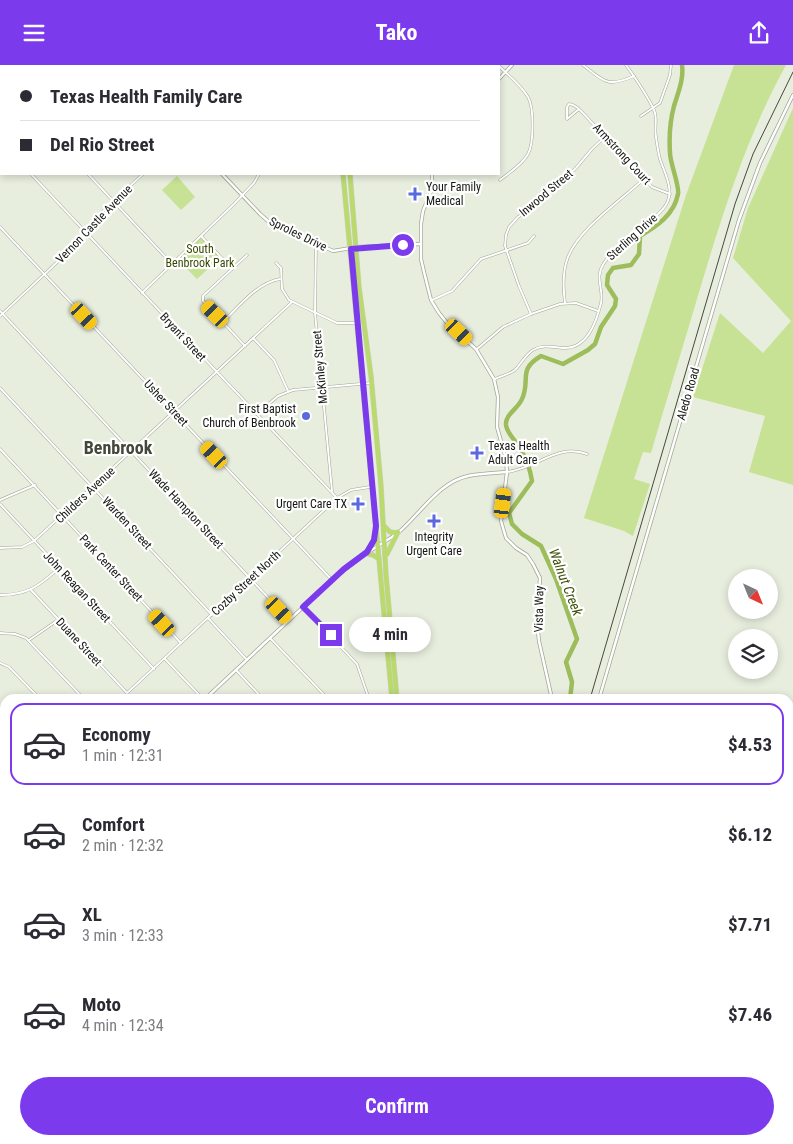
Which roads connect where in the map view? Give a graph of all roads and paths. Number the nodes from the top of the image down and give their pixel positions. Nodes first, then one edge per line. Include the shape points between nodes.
1 (512, 65) edge
2 (583, 65) edge
3 (626, 65) edge
4 (671, 65) edge
5 (500, 68) edge
6 (505, 73) junction
7 (634, 76) junction
8 (500, 78) edge
9 (793, 95) edge
10 (579, 109) junction
11 (653, 109) junction
12 (641, 116) dead end
13 (606, 136) junction
14 (32, 175) edge
15 (89, 175) edge
16 (142, 175) edge
17 (223, 175) edge
18 (258, 175) edge
19 (343, 175) edge
20 (350, 175) edge
21 (432, 175) edge
22 (644, 179) junction
23 (500, 180) dead end
24 (670, 194) junction
25 (242, 195) junction
26 (113, 201) junction
27 (0, 227) edge
28 (87, 233) junction
29 (201, 236) junction
30 (534, 236) dead end
31 (316, 243) junction
32 (421, 244) junction
33 (357, 247) junction
34 (351, 249) junction
35 (506, 250) junction
36 (247, 255) dead end
37 (276, 263) dead end
38 (172, 264) junction
39 (232, 269) junction
40 (45, 274) junction
41 (280, 279) junction
42 (142, 293) junction
43 (432, 300) junction
44 (292, 302) junction
45 (565, 303) junction
46 (598, 311) junction
47 (1, 313) edge
48 (315, 313) junction
49 (530, 314) junction
50 (223, 322) junction
51 (357, 322) junction
52 (253, 338) junction
53 (245, 346) junction
54 (476, 349) junction
55 (217, 372) junction
56 (494, 379) junction
57 (371, 383) junction
58 (364, 385) junction
59 (322, 387) junction
60 (0, 388) edge
61 (288, 391) junction
62 (174, 412) junction
63 (257, 414) junction
64 (0, 449) edge
65 (132, 452) junction
66 (4, 453) junction
67 (587, 454) dead end
68 (0, 455) edge
69 (507, 472) junction
70 (34, 485) junction
71 (93, 487) junction
72 (372, 487) junction
73 (332, 491) junction
74 (337, 498) junction
75 (0, 500) edge
76 (0, 504) edge
77 (63, 515) junction
78 (376, 526) junction
79 (384, 526) junction
80 (397, 533) junction
81 (293, 539) junction
82 (34, 541) junction
83 (385, 541) junction
84 (378, 545) junction
85 (0, 548) edge
86 (366, 553) junction
87 (385, 558) junction
88 (379, 559) junction
89 (59, 568) junction
90 (250, 578) junction
91 (332, 580) junction
92 (31, 590) junction
93 (0, 595) edge
94 (303, 607) junction
95 (212, 615) junction
96 (208, 619) junction
97 (58, 620) junction
98 (289, 620) junction
99 (0, 633) edge
100 (270, 639) junction
101 (29, 640) junction
102 (181, 643) junction
103 (390, 647) junction
104 (165, 659) junction
105 (247, 660) junction
106 (0, 663) edge
107 (154, 669) junction
108 (236, 670) junction
109 (127, 693) joint
110 (35, 694) edge
111 (79, 694) edge
112 (199, 694) edge
113 (210, 694) edge
114 (258, 694) edge
115 (323, 694) edge
116 (368, 694) edge
117 (391, 694) edge
118 (396, 694) edge
119 (551, 694) edge
120 (600, 694) edge

1 - 6 street
2 - 7 street via 608,82 620,82
3 - 7 street
4 - 11 street via 663,99
5 - 6 street
6 - 8 street
6 - 23 street via 529,98 532,119 528,154
7 - 11 street
9 - 120 street, Aledo Road via 760,163 739,220
10 - 10 street via 568,119 567,119 569,104
10 - 13 street, Armstrong Court
11 - 12 street
11 - 24 street via 655,134
13 - 22 street, Armstrong Court
13 - 35 street, Inwood Street via 540,202 513,222 506,235
14 - 28 street, Bryant Street
15 - 26 street
16 - 26 street, Vernon Castle Avenue
17 - 25 street, Sproles Drive
18 - 25 street
19 - 34 highway
20 - 33 highway
21 - 32 street, Vista Way via 431,193 422,217
22 - 24 street, Armstrong Court via 652,187
22 - 45 street via 611,207 574,246 562,285
24 - 46 street, Sterling Drive via 664,208 605,261 599,277 601,295
25 - 29 street
25 - 31 street, Sproles Drive via 268,221
26 - 28 street, Vernon Castle Avenue via 87,228
26 - 38 street
27 - 40 street, Usher Street
28 - 40 street, Vernon Castle Avenue
28 - 42 street, Bryant Street
29 - 38 street
29 - 39 street
30 - 35 street via 528,243
31 - 34 street, Sproles Drive via 333,251
31 - 48 street, McKinley Street
32 - 33 street, Sproles Drive
32 - 43 street, Vista Way via 422,263
33 - 34 street, Sproles Drive
33 - 57 highway
34 - 51 highway
35 - 43 street via 481,259 452,291
35 - 49 street
36 - 39 street
37 - 41 street via 281,268
38 - 42 street
39 - 50 street via 202,296 202,301
40 - 47 street, Vernon Castle Avenue
40 - 62 street, Usher Street
41 - 44 street via 284,293
41 - 50 street via 262,286
42 - 55 street, Bryant Street
43 - 54 street, Vista Way via 447,323
44 - 48 street
44 - 52 street, Childers Avenue
45 - 46 street via 576,303
45 - 49 street
46 - 56 street, Sterling Drive via 591,332 578,345 540,347 527,355 513,372
47 - 65 street, Wade Hampton Street
48 - 51 street via 337,323
48 - 59 street, McKinley Street
49 - 54 street via 503,327
50 - 53 street
51 - 58 highway
52 - 53 street, Childers Avenue
52 - 61 street via 274,360
53 - 55 street, Childers Avenue
54 - 56 street, Vista Way
55 - 62 street, Childers Avenue
55 - 63 street, Bryant Street
56 - 69 street, Vista Way via 498,397 497,427
57 - 58 street
57 - 79 highway
58 - 59 street
58 - 72 highway
59 - 61 street
59 - 73 street, McKinley Street
60 - 71 street, Warden Street
61 - 63 street
62 - 65 street, Childers Avenue
62 - 81 street, Usher Street
63 - 73 street, Bryant Street
64 - 66 street, Park Center Street
65 - 71 street, Childers Avenue
65 - 90 street, Wade Hampton Street
66 - 68 street
66 - 70 street, Park Center Street
67 - 69 street via 570,450
69 - 80 street via 458,479 436,495
69 - 119 street, Vista Way via 501,521 506,538 527,555 540,578 537,623
70 - 75 street
70 - 77 street, Park Center Street
71 - 77 street, Childers Avenue
71 - 95 street, Warden Street
72 - 74 street, Cozby Street North via 350,489
72 - 78 highway
73 - 74 street, Bryant Street
74 - 81 street, Cozby Street North
76 - 82 street, John Reagan Street
77 - 82 street, Childers Avenue
77 - 102 street, Park Center Street
78 - 84 highway
78 - 86 highway via 374,540
79 - 80 highway
79 - 83 highway
80 - 83 street
80 - 87 highway
81 - 90 street, Cozby Street North
81 - 91 street, Usher Street
82 - 85 street, Childers Avenue via 22,547
82 - 89 street, John Reagan Street
83 - 84 street
83 - 87 highway
84 - 86 street
84 - 88 highway
86 - 88 highway
86 - 91 street
87 - 103 highway
88 - 103 highway
89 - 92 street
89 - 107 street, John Reagan Street
90 - 95 street, Cozby Street North
90 - 98 street, Wade Hampton Street
91 - 94 street
92 - 93 street
92 - 97 street, Duane Street
94 - 98 street
94 - 116 street via 356,664
95 - 96 street, Cozby Street North
96 - 102 street, Cozby Street North
96 - 105 street
97 - 101 street
97 - 109 street, Duane Street
98 - 100 street
99 - 101 street via 15,634
100 - 105 street
100 - 115 street
101 - 111 street
102 - 104 street, Cozby Street North
103 - 117 highway
103 - 118 highway
104 - 107 street, Cozby Street North
104 - 112 street
105 - 108 street
106 - 110 street via 10,667
107 - 109 street, Cozby Street North
108 - 113 street
108 - 114 street

